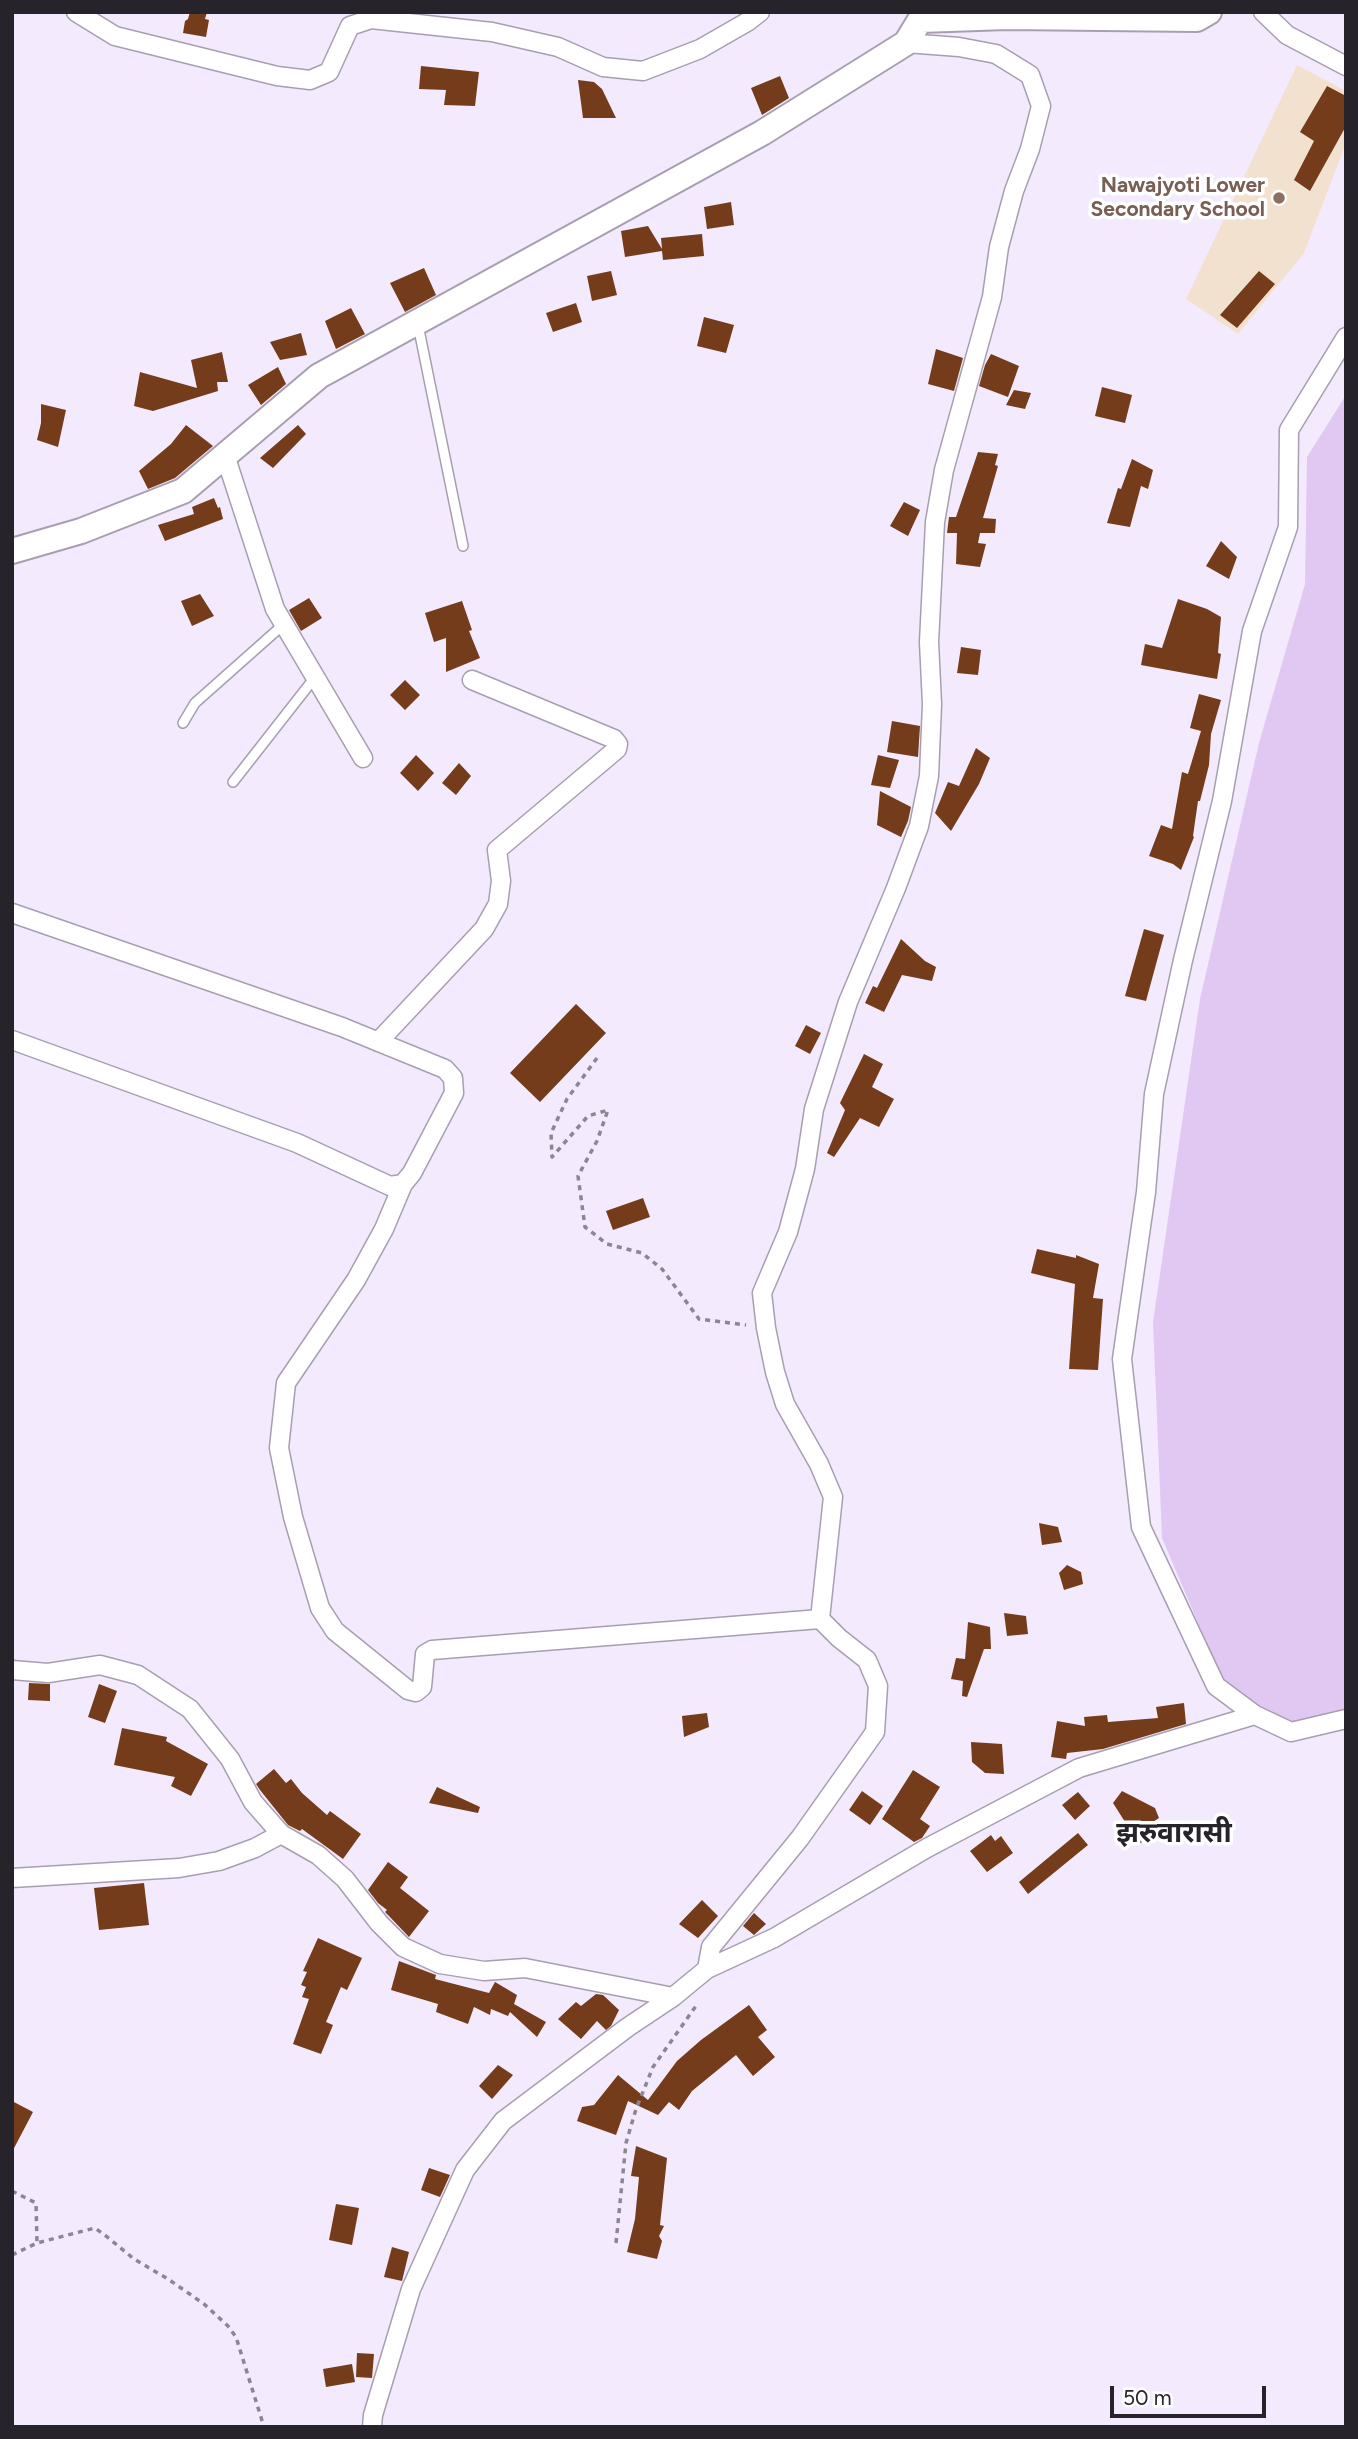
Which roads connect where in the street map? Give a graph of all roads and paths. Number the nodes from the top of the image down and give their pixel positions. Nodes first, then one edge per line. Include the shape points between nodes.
1 (76, 12) edge
2 (760, 12) edge
3 (1209, 12) edge
4 (1263, 12) edge
5 (906, 43) junction
6 (1346, 66) edge
7 (417, 322) junction
8 (1346, 337) edge
9 (225, 455) junction
10 (463, 546) dead end
11 (12, 551) edge
12 (285, 624) junction
13 (316, 675) junction
14 (472, 680) dead end
15 (183, 723) dead end
16 (363, 758) dead end
17 (233, 782) dead end
18 (12, 913) edge
19 (12, 1040) edge
20 (378, 1042) junction
21 (597, 1058) dead end
22 (403, 1184) junction
23 (766, 1328) junction
24 (820, 1619) junction
25 (12, 1670) edge
26 (1255, 1715) junction
27 (1346, 1718) edge
28 (281, 1834) junction
29 (12, 1878) edge
30 (708, 1969) junction
31 (673, 1997) junction
32 (12, 2192) edge
33 (37, 2243) junction
34 (616, 2244) dead end
35 (12, 2255) edge
36 (264, 2427) edge
37 (372, 2427) edge

1 - 2 street via 115,36 310,80 329,72 350,26 372,19 492,32 558,47 603,67 643,71 700,49
3 - 5 street via 1197,19 920,20
4 - 6 street via 1287,35
5 - 7 street via 762,133
5 - 23 street via 996,54 1030,75 1041,106 1013,191 992,297 944,470 935,522 929,776 919,826 827,1064 788,1232 762,1293
7 - 9 street via 318,376
7 - 10 lane
8 - 26 street via 1289,429 1287,527 1252,631 1222,802 1154,1094 1146,1192 1122,1359 1141,1527 1216,1686
9 - 11 street via 183,491 81,531
9 - 12 street via 275,609
12 - 13 street
12 - 15 lane via 195,703
13 - 16 street
13 - 17 lane
14 - 20 street via 614,739 617,749 497,850 498,904 484,929
18 - 20 street
19 - 22 street via 297,1143 390,1186
20 - 22 street via 445,1069 453,1079 454,1093
21 - 23 path via 567,1100 551,1133 552,1157 588,1116 608,1110 578,1176 585,1227 607,1244 642,1253 662,1269 699,1319
22 - 24 street via 356,1280 286,1383 279,1448 293,1517 320,1608 335,1631 416,1692 422,1687 425,1654 432,1650
23 - 24 street via 785,1404 832,1497
24 - 30 street via 867,1660 878,1686 875,1732 800,1838 711,1947
25 - 28 street via 48,1673 100,1665 138,1675 190,1709 230,1759 253,1802
26 - 27 street via 1291,1732
26 - 30 street via 1079,1768 774,1938
28 - 29 street via 219,1861 179,1868
28 - 31 street via 318,1854 345,1879 403,1947 440,1964 484,1970 525,1968
30 - 31 street
30 - 34 path via 699,2001 653,2067 636,2109 626,2143
31 - 37 street via 503,2121 465,2169 411,2289
32 - 33 path via 36,2203
33 - 35 path
33 - 36 path via 95,2228 204,2304 236,2337

